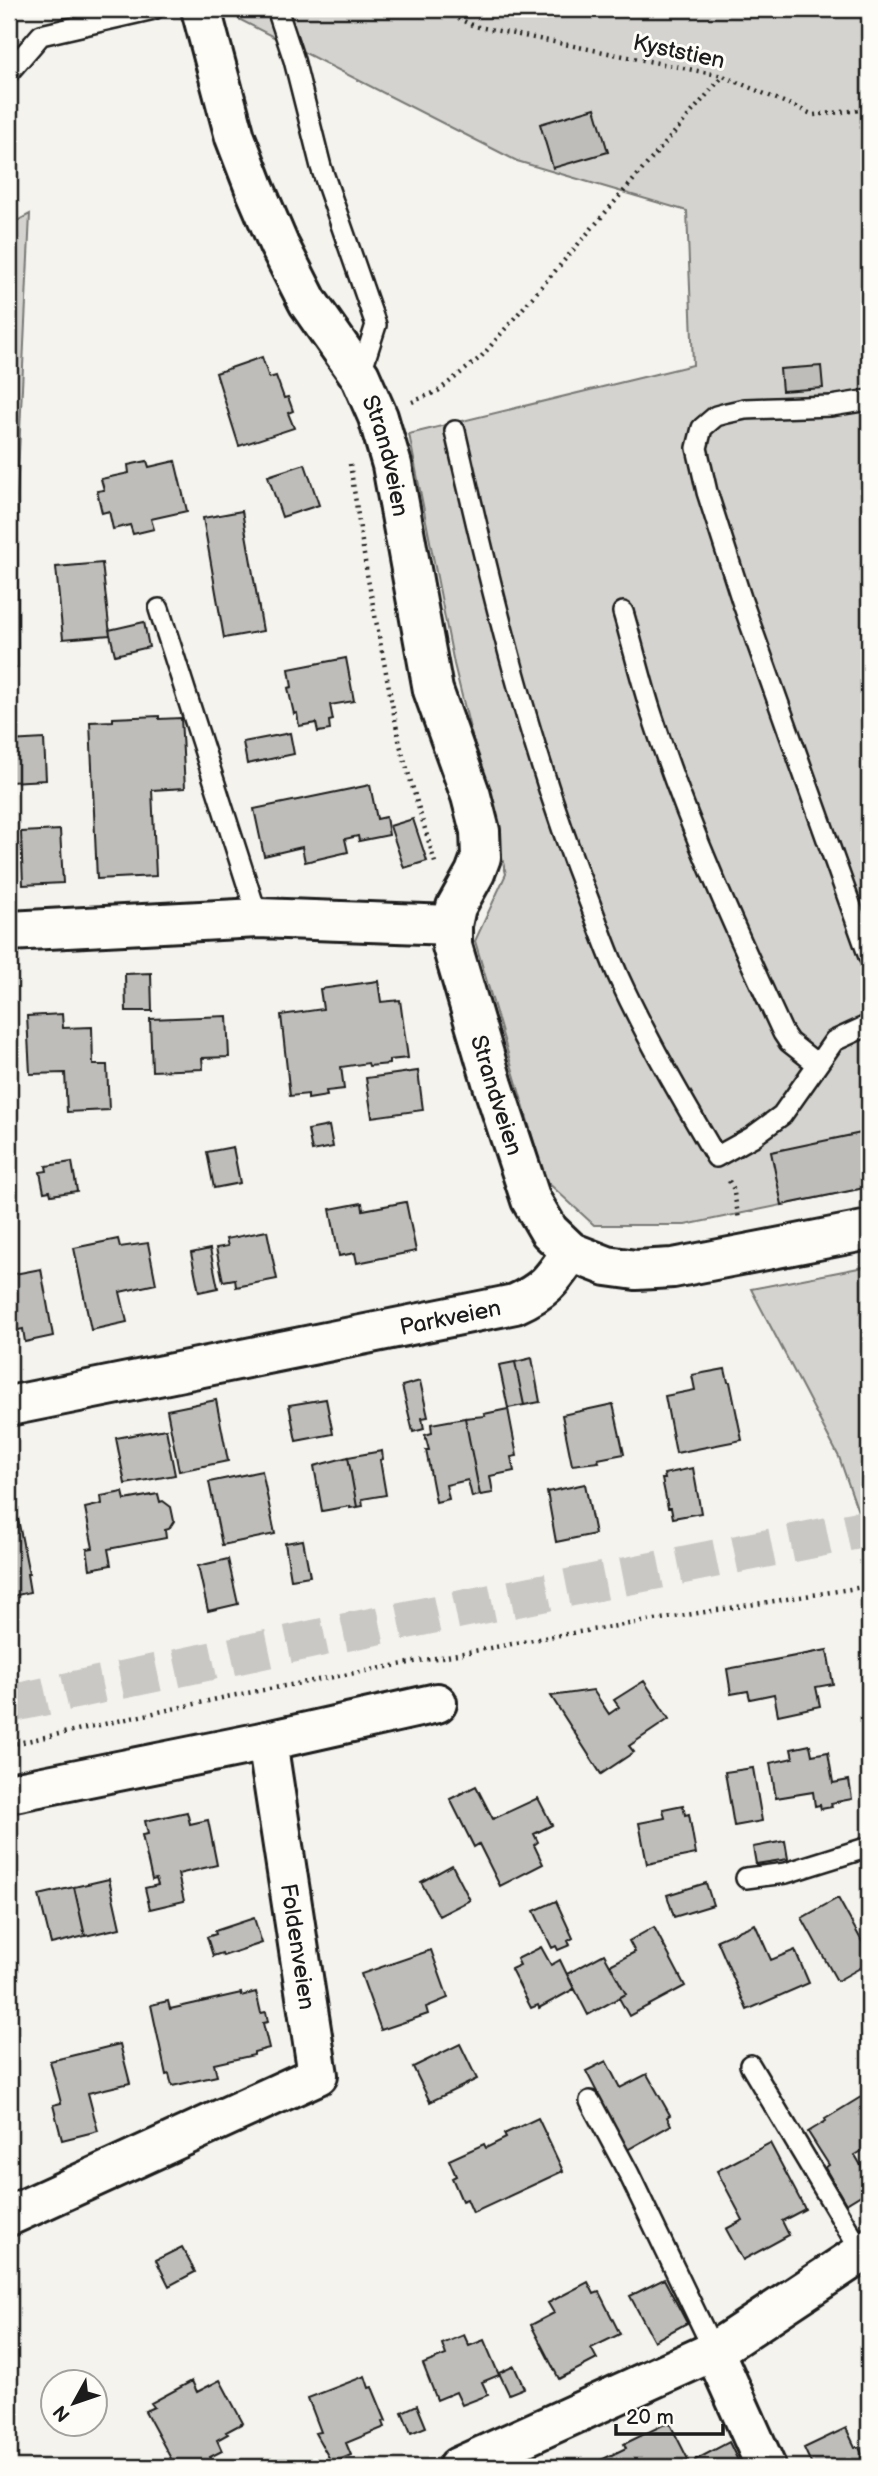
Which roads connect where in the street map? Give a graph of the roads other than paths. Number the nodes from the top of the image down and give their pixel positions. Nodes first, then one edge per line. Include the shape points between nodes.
1 (154, 9) edge
2 (201, 9) edge
3 (276, 9) edge
4 (9, 72) edge
5 (360, 376) junction
6 (869, 400) edge
7 (455, 432) dead end
8 (159, 609) dead end
9 (623, 612) dead end
10 (258, 918) junction
11 (452, 925) junction
12 (9, 931) edge
13 (869, 957) edge
14 (869, 1025) edge
15 (817, 1064) junction
16 (869, 1230) edge
17 (570, 1252) junction
18 (9, 1406) edge
19 (436, 1703) dead end
20 (267, 1741) junction
21 (9, 1793) edge
22 (869, 1847) edge
23 (746, 1878) dead end
24 (750, 2065) dead end
25 (590, 2101) dead end
26 (9, 2216) edge
27 (866, 2250) edge
28 (714, 2351) junction
29 (458, 2467) edge
30 (766, 2467) edge

1 - 4 lane via 41,35
2 - 5 street, Strandveien via 235,137 279,246 308,302
3 - 5 lane via 321,167 376,325
5 - 11 street, Strandveien via 378,417 391,465 433,690 480,831 481,857
6 - 13 lane via 744,409 716,416 702,428 697,447 742,601
7 - 15 lane via 483,555 565,841 618,977 716,1157 782,1115
8 - 10 lane
9 - 15 lane via 652,716 737,931 783,1033
10 - 11 street
10 - 12 street
11 - 17 street, Strandveien via 459,972 526,1187 549,1231
14 - 15 lane via 839,1037
16 - 17 street via 673,1268 607,1266
17 - 18 street, Parkveien via 538,1293 515,1304
19 - 20 street
20 - 21 street
20 - 26 street, Foldenveien via 318,2075
22 - 23 lane via 786,1872
24 - 27 lane
25 - 28 lane
27 - 28 street
28 - 29 street
28 - 30 street

